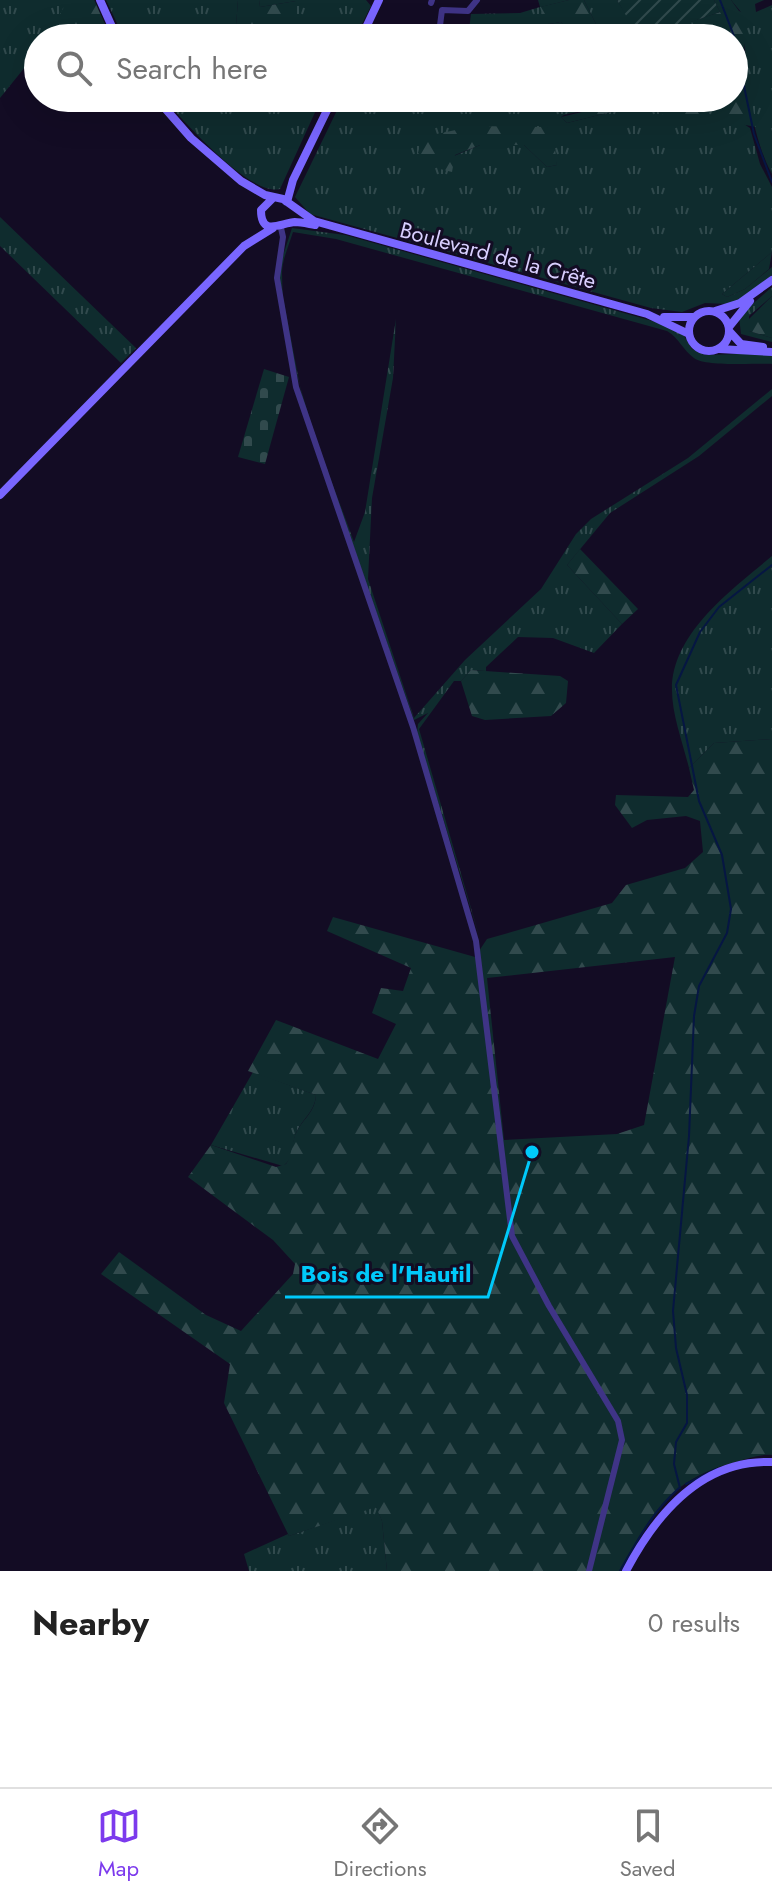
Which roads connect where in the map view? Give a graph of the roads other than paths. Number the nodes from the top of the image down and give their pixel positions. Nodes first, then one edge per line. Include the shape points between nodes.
1 (100, 0) edge
2 (379, 0) edge
3 (477, 0) edge
4 (111, 24) edge
5 (368, 24) edge
6 (440, 24) edge
7 (168, 112) edge
8 (326, 112) edge
9 (293, 180) junction
10 (241, 181) junction
11 (275, 198) junction
12 (289, 204) junction
13 (261, 213) junction
14 (280, 226) junction
15 (339, 230) junction
16 (244, 246) junction
17 (772, 280) edge
18 (762, 289) junction
19 (715, 311) junction
20 (647, 314) junction
21 (695, 317) junction
22 (729, 330) junction
23 (689, 334) junction
24 (719, 349) junction
25 (772, 350) edge
26 (0, 495) edge
27 (772, 1462) edge
28 (589, 1571) edge
29 (626, 1571) edge

1 - 4 main road
2 - 5 main road
3 - 6 street via 468,11 442,10
7 - 10 main road, Boulevard de la Crête
8 - 9 main road
9 - 11 main road
9 - 12 main road
10 - 11 main road, Boulevard de la Crête
10 - 13 main road, Boulevard de la Crête
11 - 12 main road, Boulevard de la Crête
11 - 13 main road
12 - 14 main road via 292,215
12 - 15 main road, Boulevard de la Crête
13 - 14 main road, Boulevard de la Crête
13 - 16 main road
14 - 15 main road, Boulevard de la Crête
14 - 16 main road
14 - 28 street via 277,278 296,387 408,712 476,941 512,1236 618,1421 622,1440
15 - 20 main road, Boulevard de la Crête
16 - 26 main road
17 - 18 main road
18 - 19 main road via 731,308
18 - 22 main road
19 - 21 main road
19 - 22 main road
20 - 21 main road, Boulevard de la Crête
20 - 23 main road, Boulevard de la Crête
21 - 23 main road
22 - 24 main road
22 - 25 main road via 741,344
23 - 24 main road via 699,348
24 - 25 main road
27 - 29 main road via 738,1466 684,1491 653,1524

